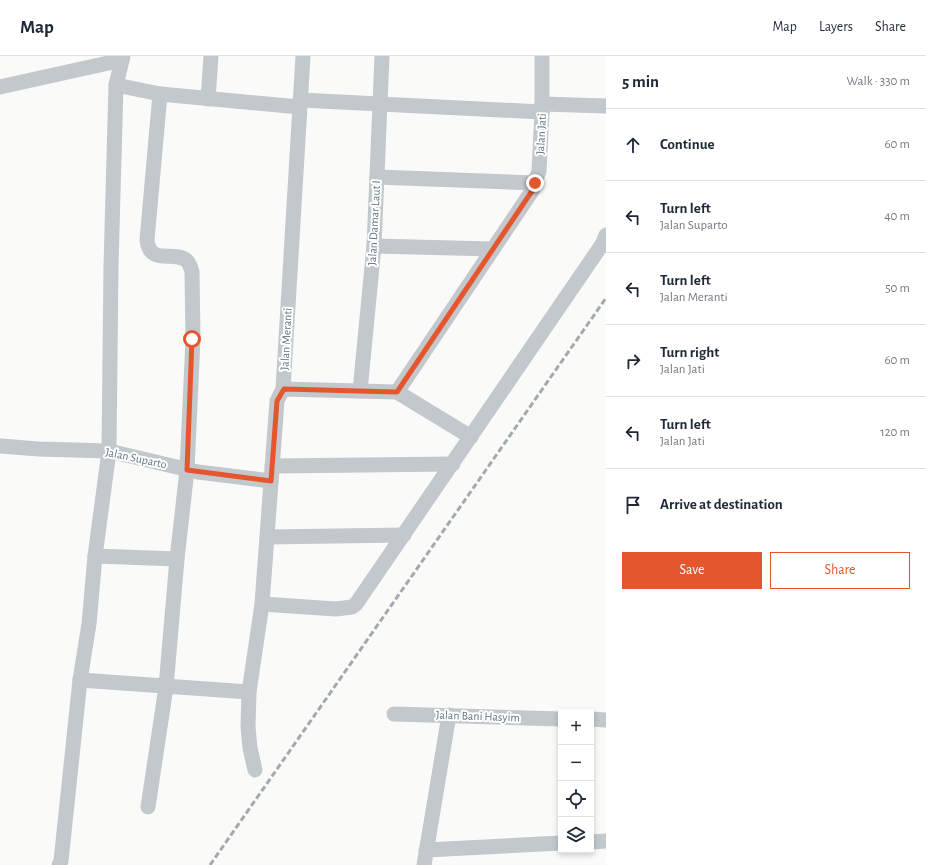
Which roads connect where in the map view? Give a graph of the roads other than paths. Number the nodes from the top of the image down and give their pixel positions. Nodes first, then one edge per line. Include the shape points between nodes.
1 (211, 56) edge
2 (303, 56) edge
3 (382, 56) edge
4 (542, 56) edge
5 (122, 58) edge
6 (116, 85) junction
7 (0, 87) edge
8 (160, 94) junction
9 (208, 98) junction
10 (299, 103) junction
11 (380, 104) junction
12 (606, 106) edge
13 (542, 108) junction
14 (377, 177) junction
15 (535, 183) junction
16 (606, 235) edge
17 (374, 246) junction
18 (493, 249) junction
19 (284, 389) junction
20 (360, 390) junction
21 (397, 392) junction
22 (471, 437) junction
23 (0, 446) edge
24 (110, 451) junction
25 (453, 464) junction
26 (272, 466) junction
27 (187, 470) junction
28 (271, 481) junction
29 (404, 535) junction
30 (266, 537) junction
31 (95, 556) junction
32 (177, 559) junction
33 (262, 604) junction
34 (80, 680) junction
35 (166, 687) junction
36 (249, 692) junction
37 (394, 714) dead end
38 (449, 715) junction
39 (558, 719) edge
40 (594, 719) edge
41 (606, 720) edge
42 (255, 770) dead end
43 (148, 807) dead end
44 (606, 841) edge
45 (594, 842) edge
46 (558, 843) edge
47 (426, 850) junction
48 (59, 865) edge
49 (424, 865) edge

1 - 9 street
2 - 10 street, Jalan Meranti
3 - 11 street, Jalan Damar Laut I
4 - 13 street, Jalan Jati
5 - 6 street
5 - 7 street
6 - 8 street
6 - 24 street via 111,266
8 - 9 street
8 - 27 street via 147,240 150,252 154,255 183,258 190,265 192,272
9 - 10 street
10 - 11 street
10 - 19 street, Jalan Meranti
11 - 13 street
11 - 14 street, Jalan Damar Laut I
12 - 13 street
13 - 15 street, Jalan Jati via 539,171
14 - 15 street
14 - 17 street, Jalan Damar Laut I
15 - 18 street, Jalan Jati
16 - 22 street
17 - 18 street
17 - 20 street, Jalan Damar Laut I
18 - 21 street, Jalan Jati
19 - 20 street
19 - 26 street, Jalan Meranti via 277,401
20 - 21 street
21 - 22 street
22 - 25 street
23 - 24 street, Jalan Suparto via 39,450
24 - 27 street, Jalan Suparto
24 - 31 street
25 - 26 street
25 - 29 street
26 - 28 street, Jalan Meranti
27 - 28 street, Jalan Suparto
27 - 32 street
28 - 30 street, Jalan Meranti
29 - 30 street
29 - 33 street via 352,607 336,609
30 - 33 street, Jalan Meranti
31 - 32 street
31 - 34 street via 89,624
32 - 35 street
33 - 36 street, Jalan Meranti
34 - 35 street
34 - 48 street
35 - 36 street
35 - 43 street
36 - 42 street, Jalan Meranti via 248,727
37 - 38 street, Jalan Bani Hasyim
38 - 39 street, Jalan Bani Hasyim
38 - 47 street
40 - 41 street
44 - 45 street
46 - 47 street
47 - 49 street

